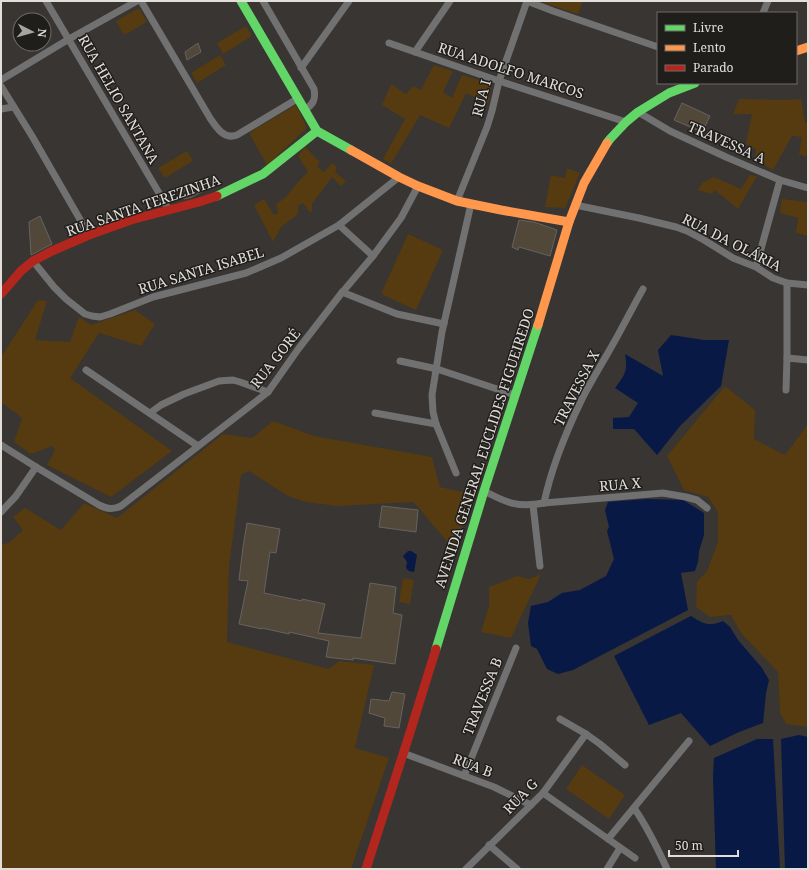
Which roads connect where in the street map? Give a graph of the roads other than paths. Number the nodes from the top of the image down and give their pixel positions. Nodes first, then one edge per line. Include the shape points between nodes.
1 (46, 1) edge
2 (136, 1) edge
3 (141, 1) edge
4 (241, 1) edge
5 (263, 1) edge
6 (350, 1) edge
7 (450, 1) edge
8 (527, 1) edge
9 (768, 1) edge
10 (763, 12) edge
11 (69, 39) junction
12 (389, 43) dead end
13 (657, 47) edge
14 (808, 47) edge
15 (797, 51) edge
16 (415, 52) junction
17 (301, 68) junction
18 (1, 80) edge
19 (499, 81) junction
20 (692, 84) edge
21 (1, 86) edge
22 (297, 98) junction
23 (13, 107) junction
24 (1, 109) edge
25 (305, 110) junction
26 (638, 112) junction
27 (626, 122) junction
28 (317, 131) junction
29 (399, 177) junction
30 (780, 180) junction
31 (418, 186) junction
32 (808, 188) edge
33 (457, 201) junction
34 (471, 204) junction
35 (575, 206) junction
36 (169, 210) junction
37 (569, 222) junction
38 (339, 225) junction
39 (89, 236) junction
40 (373, 256) junction
41 (33, 261) junction
42 (756, 267) junction
43 (787, 283) junction
44 (808, 284) edge
45 (643, 289) dead end
46 (342, 292) junction
47 (1, 294) edge
48 (444, 324) junction
49 (788, 358) junction
50 (808, 360) edge
51 (400, 361) dead end
52 (437, 369) junction
53 (86, 370) dead end
54 (786, 390) dead end
55 (268, 392) junction
56 (515, 395) junction
57 (150, 413) junction
58 (375, 413) dead end
59 (436, 424) junction
60 (1, 445) edge
61 (198, 446) junction
62 (36, 467) junction
63 (456, 473) dead end
64 (484, 491) junction
65 (544, 503) junction
66 (533, 505) junction
67 (707, 508) dead end
68 (1, 512) edge
69 (540, 566) dead end
70 (516, 648) dead end
71 (560, 719) dead end
72 (586, 734) junction
73 (690, 741) dead end
74 (403, 753) junction
75 (625, 765) dead end
76 (464, 776) junction
77 (543, 793) junction
78 (531, 805) junction
79 (634, 808) junction
80 (608, 839) junction
81 (489, 845) junction
82 (620, 848) junction
83 (635, 858) dead end
84 (366, 869) edge
85 (466, 869) edge
86 (517, 869) edge
87 (607, 869) edge
88 (666, 869) edge

1 - 11 street, RUA HELIO SANTANA
2 - 11 street
3 - 22 street via 210,118 224,134 236,135
4 - 22 main road
5 - 17 street
6 - 17 street
7 - 16 street
8 - 13 street
8 - 19 street, RUA I
9 - 10 street
11 - 18 street
11 - 36 street, RUA HELIO SANTANA
12 - 16 street, RUA ADOLFO MARCOS
14 - 15 main road
16 - 19 street, RUA ADOLFO MARCOS
17 - 25 street via 315,95 313,103
19 - 27 street, RUA ADOLFO MARCOS
19 - 33 street, RUA I via 487,127
20 - 26 main road, AVENIDA GENERAL EUCLIDES FIGUEIREDO via 669,93
21 - 23 street
22 - 25 main road
23 - 24 street
23 - 39 street
25 - 28 main road
26 - 27 main road, AVENIDA GENERAL EUCLIDES FIGUEIREDO
26 - 30 street, TRAVESSA A via 670,131
27 - 35 main road, AVENIDA GENERAL EUCLIDES FIGUEIREDO via 610,139 597,160
28 - 29 main road
28 - 36 main road, RUA SANTA TEREZINHA via 263,174 212,198
29 - 31 main road
29 - 38 street, RUA SANTA ISABEL
30 - 32 street, TRAVESSA A
30 - 42 street
31 - 33 main road
31 - 40 street, RUA GORÉ via 401,218
33 - 34 main road
34 - 37 main road
34 - 48 street
35 - 37 main road, AVENIDA GENERAL EUCLIDES FIGUEIREDO
35 - 42 street, RUA DA OLÁRIA via 676,227 733,258
36 - 39 main road, RUA SANTA TEREZINHA via 131,220
37 - 56 main road, AVENIDA GENERAL EUCLIDES FIGUEIREDO
38 - 40 street
38 - 41 street, RUA SANTA ISABEL via 282,258 257,269 153,297 100,317 85,314 76,307 54,287
39 - 41 main road, RUA SANTA TEREZINHA
40 - 46 street, RUA GORÉ
41 - 47 main road, RUA SANTA TEREZINHA
42 - 43 street, RUA DA OLÁRIA
43 - 44 street, RUA DA OLÁRIA
43 - 49 street
45 - 65 street, TRAVESSA X via 582,399 555,465
46 - 48 street via 397,314
46 - 55 street, RUA GORÉ
48 - 52 street
49 - 50 street
49 - 54 street
51 - 52 street
52 - 56 street
52 - 59 street via 432,395
53 - 57 street
55 - 57 street via 233,380 219,381 184,394
55 - 61 street, RUA GORÉ
56 - 64 main road, AVENIDA GENERAL EUCLIDES FIGUEIREDO
57 - 61 street
58 - 59 street
59 - 63 street
60 - 62 street
61 - 62 street, RUA GORÉ via 124,504 113,508 99,505
62 - 68 street via 16,496
64 - 66 street, RUA X via 506,502 522,506
64 - 74 main road, AVENIDA GENERAL EUCLIDES FIGUEIREDO
65 - 66 street, RUA X
65 - 67 street, RUA X via 663,493 697,500
66 - 69 street
70 - 76 street, TRAVESSA B
71 - 72 street
72 - 75 street
72 - 77 street, RUA G
73 - 79 street
74 - 76 street, RUA B
74 - 84 main road, AVENIDA GENERAL EUCLIDES FIGUEIREDO
76 - 78 street, RUA B
77 - 78 street, RUA G
77 - 80 street
78 - 81 street, RUA G
79 - 80 street
79 - 88 street via 657,845
80 - 82 street
81 - 85 street, RUA G
81 - 86 street
82 - 83 street
82 - 87 street

